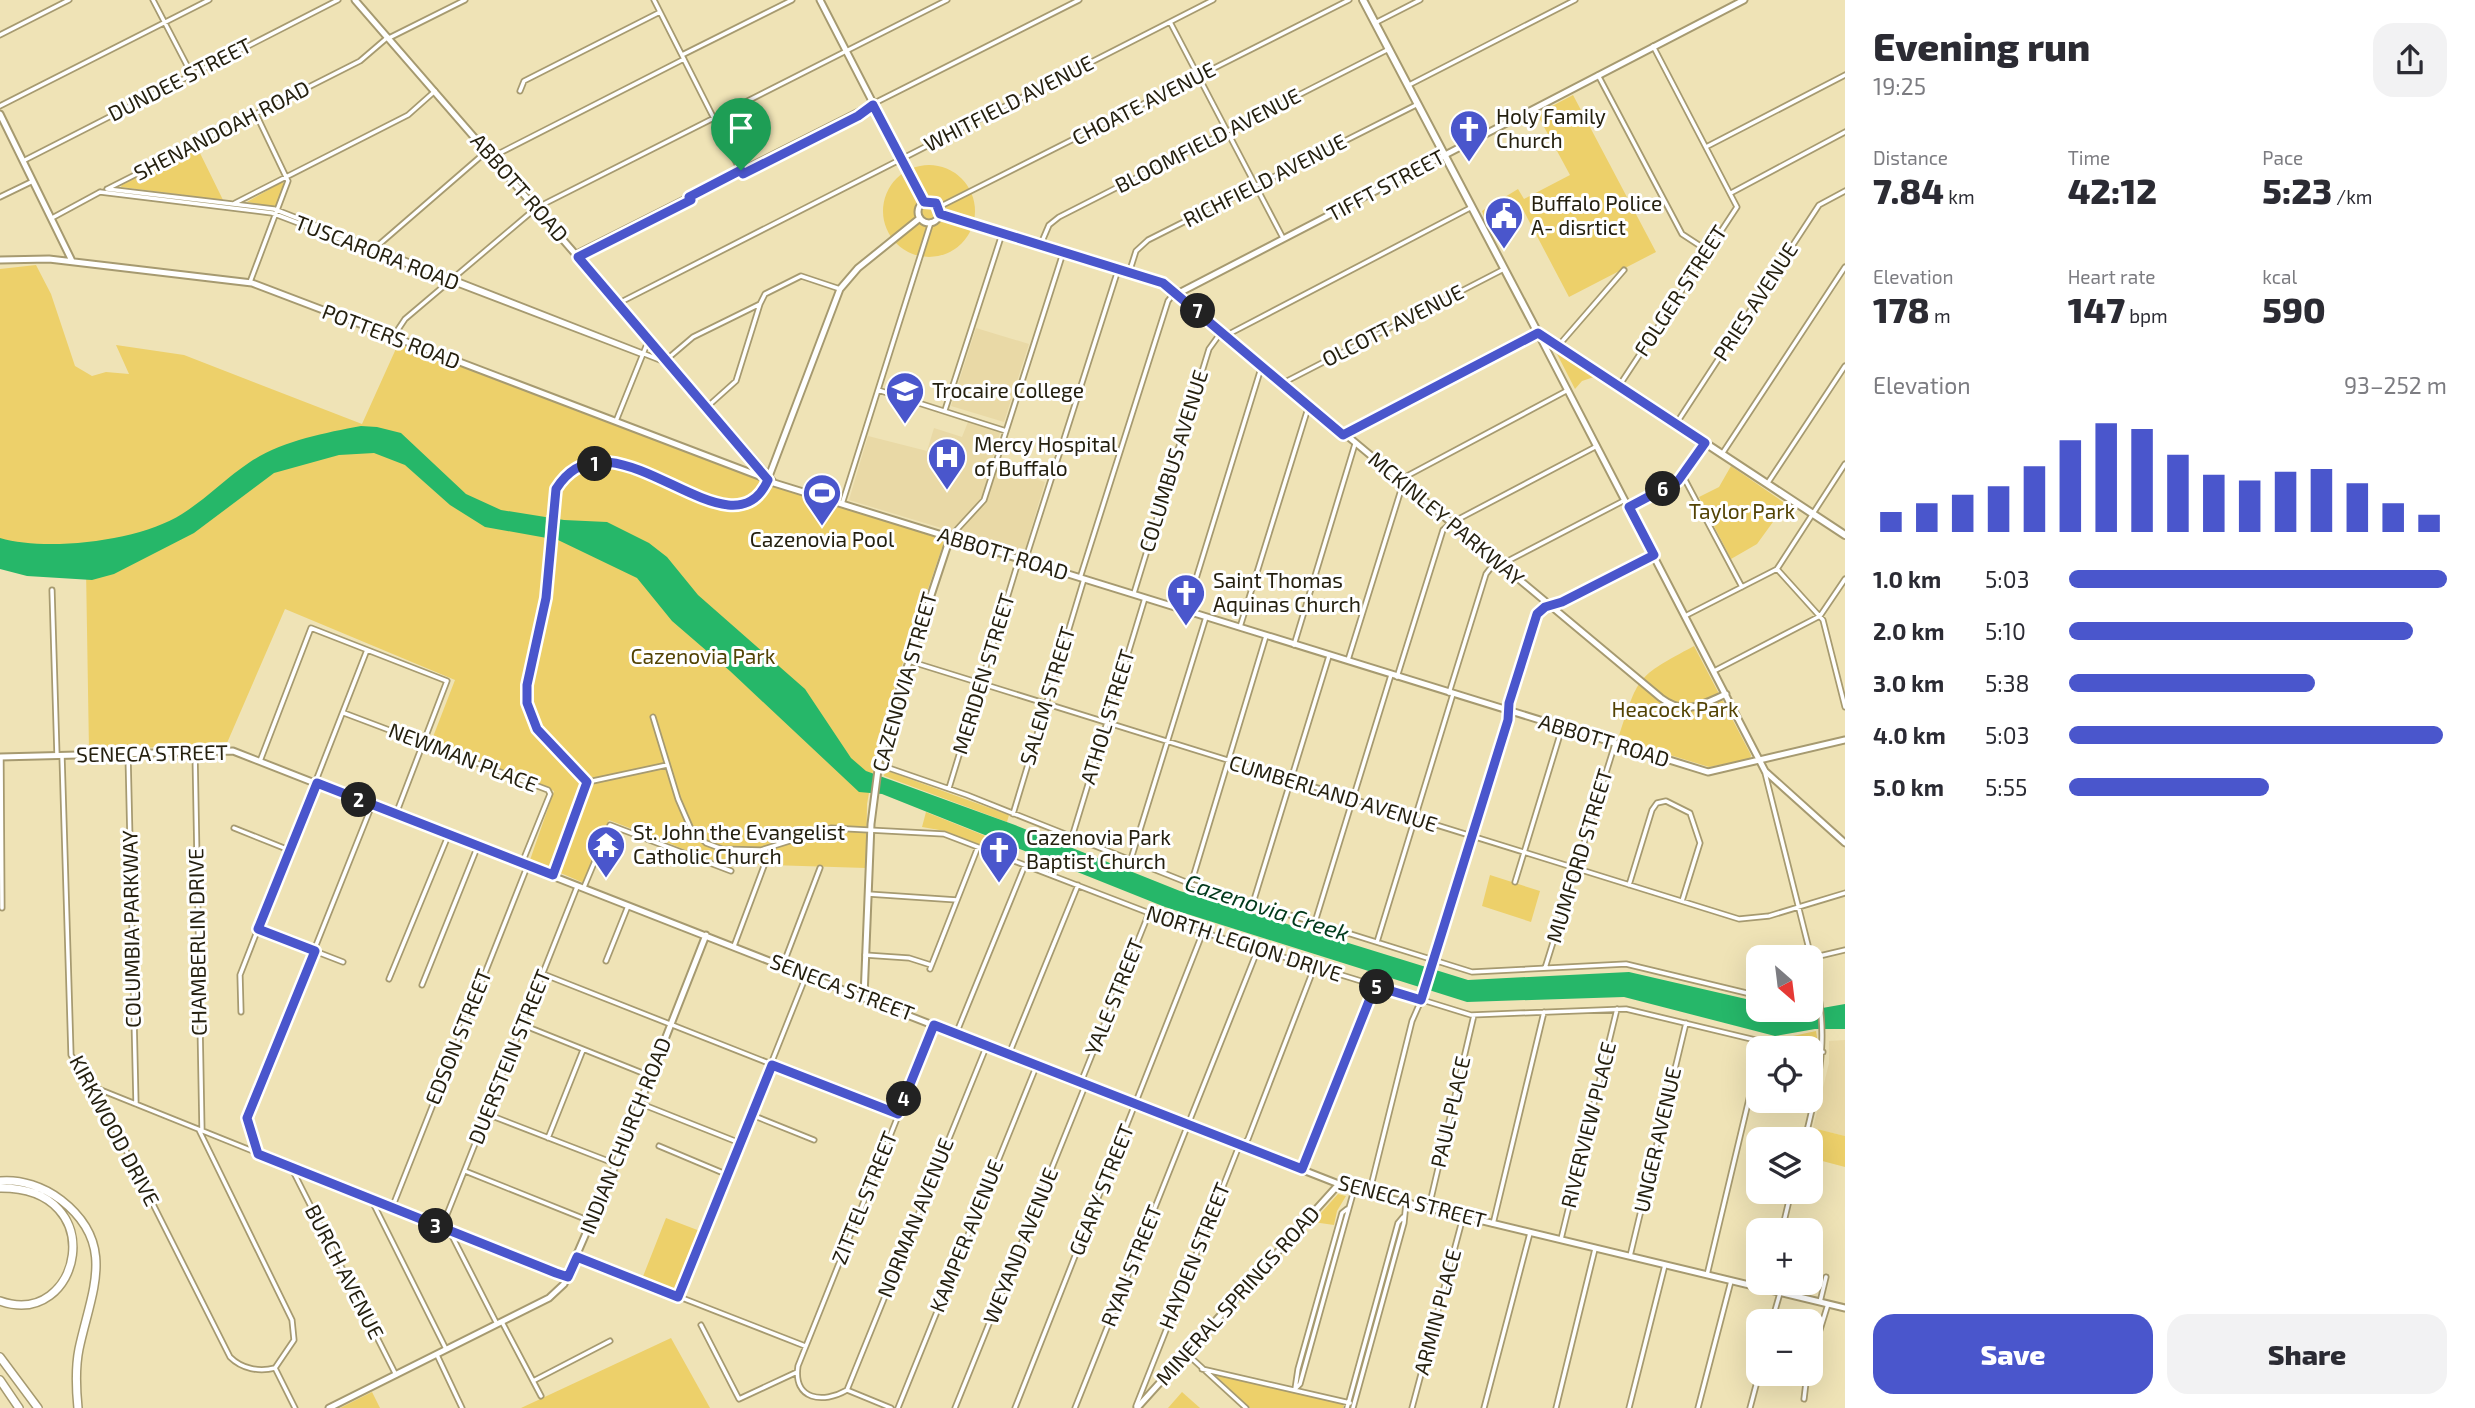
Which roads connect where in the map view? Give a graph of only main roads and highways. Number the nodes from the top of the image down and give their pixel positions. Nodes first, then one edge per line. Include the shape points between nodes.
1 (1363, 0) edge
2 (1845, 535) edge
3 (0, 1181) edge
4 (0, 1188) edge
5 (0, 1301) edge
6 (0, 1357) edge
7 (0, 1380) edge
8 (19, 1408) edge
9 (38, 1408) edge
10 (78, 1408) edge

1 - 2 main road via 1538,333
3 - 10 highway via 29,1184 57,1197 84,1225 95,1251 96,1281 77,1363
4 - 5 highway via 34,1192 49,1200 69,1223 75,1252 66,1277 48,1295 25,1304
6 - 9 highway
7 - 8 highway

